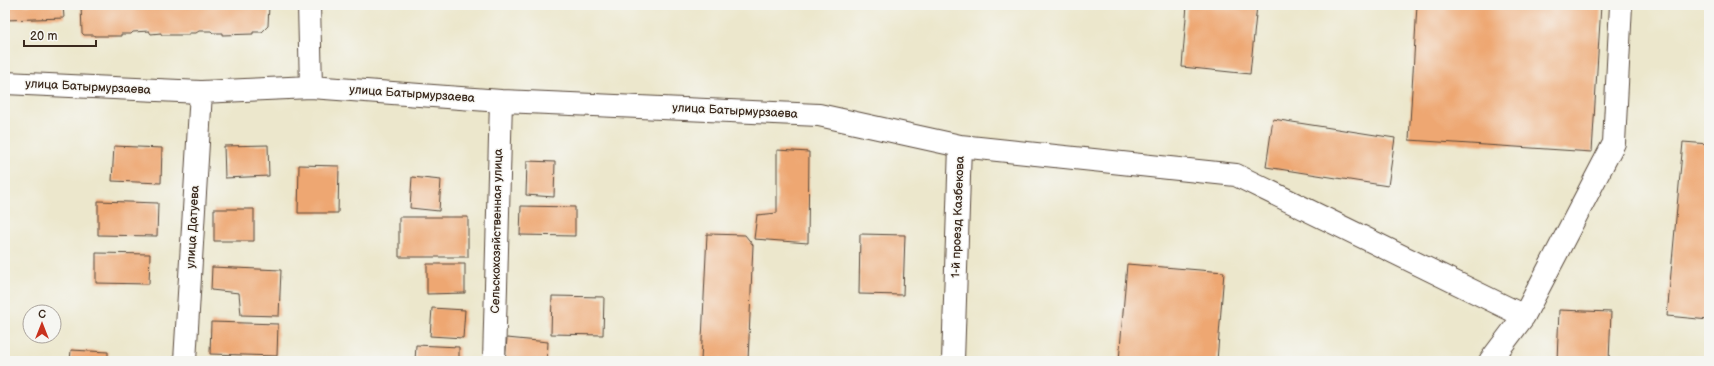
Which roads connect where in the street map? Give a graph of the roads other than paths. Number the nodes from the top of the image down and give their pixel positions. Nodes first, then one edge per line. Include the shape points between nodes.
1 (309, 5) edge
2 (1621, 5) edge
3 (5, 83) edge
4 (312, 87) junction
5 (201, 92) junction
6 (501, 101) junction
7 (819, 115) joint
8 (960, 146) junction
9 (1524, 316) junction
10 (185, 361) edge
11 (494, 361) edge
12 (953, 361) edge
13 (1490, 361) edge

1 - 4 street
2 - 9 street via 1614,143
3 - 5 street, улица Батырмурзаева
4 - 5 street, улица Батырмурзаева
4 - 6 street, улица Батырмурзаева
5 - 10 street, улица Датуева
6 - 7 street, улица Батырмурзаева
6 - 11 street, Сельскохозяйственная улица
7 - 8 street, 1-й проезд Казбекова
8 - 9 street via 1236,176
8 - 12 street, 1-й проезд Казбекова
9 - 13 street

